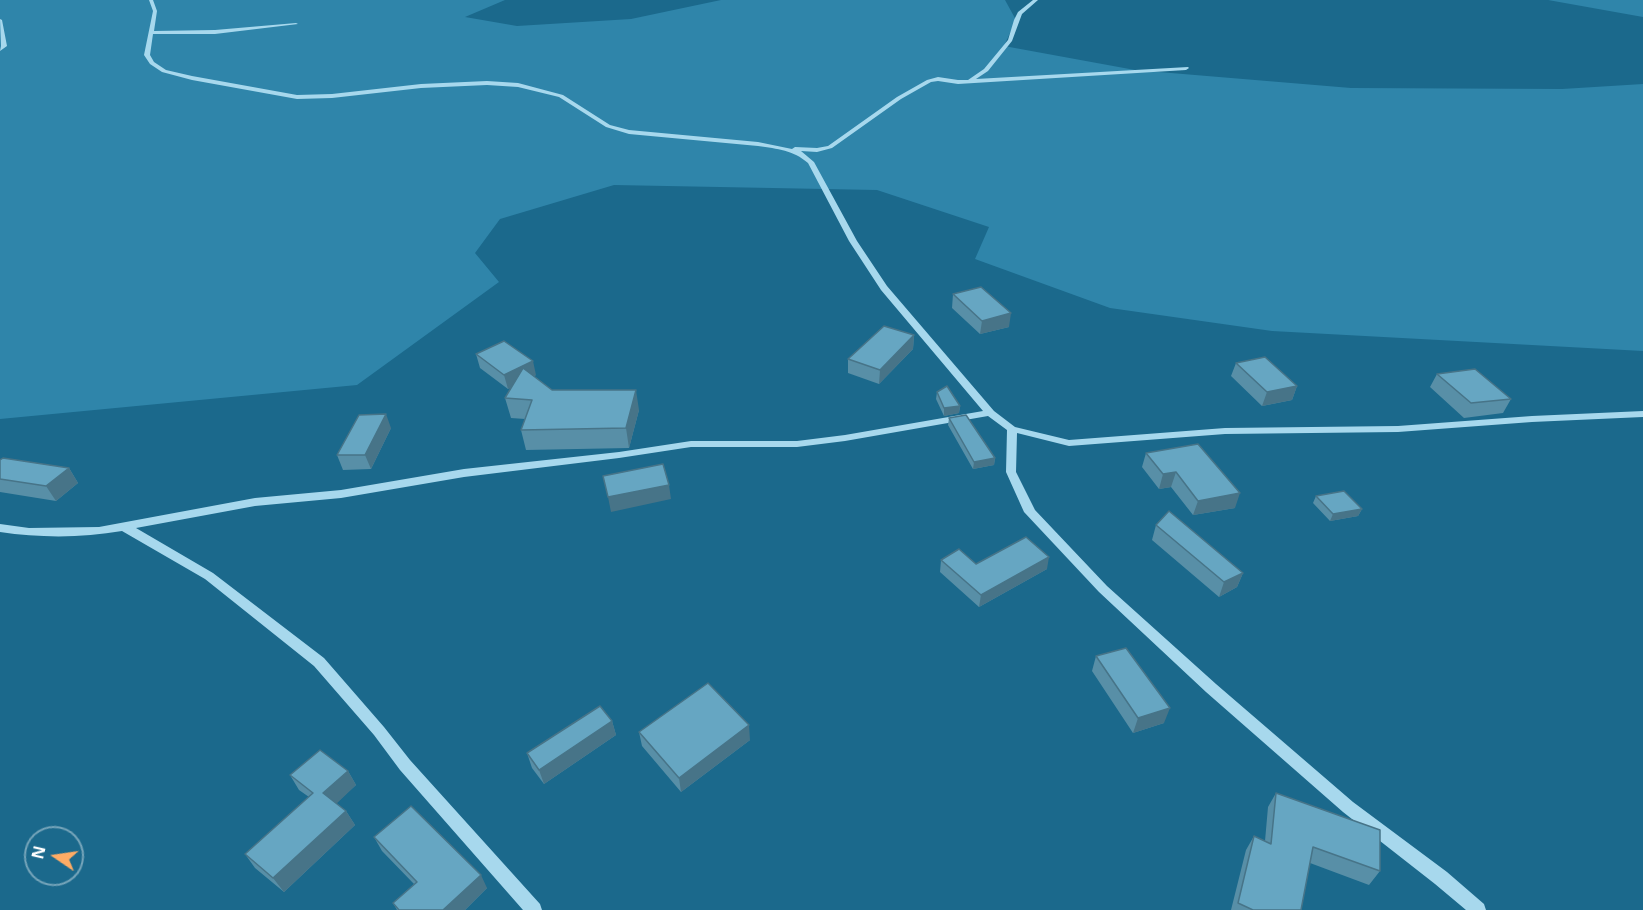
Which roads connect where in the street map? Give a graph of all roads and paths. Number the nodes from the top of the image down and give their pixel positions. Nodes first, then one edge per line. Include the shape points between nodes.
1 (151, 0) edge
2 (1036, 0) edge
3 (0, 20) edge
4 (296, 24) dead end
5 (151, 33) junction
6 (0, 49) edge
7 (1186, 68) dead end
8 (971, 80) junction
9 (779, 147) junction
10 (990, 414) junction
11 (1643, 414) edge
12 (1012, 429) junction
13 (125, 527) junction
14 (0, 528) edge
15 (534, 910) edge
16 (1478, 910) edge

1 - 5 street via 155,11
2 - 8 street via 1020,13 1010,40 986,70
3 - 6 street via 4,46
4 - 5 street
5 - 9 street via 147,55 152,63 164,71 226,85 306,97 421,86 518,85 561,96 608,126 629,132
7 - 8 street
8 - 9 street via 929,81 830,147
9 - 10 street via 800,153 810,162 884,288
10 - 12 street
10 - 13 street via 797,444 691,444 464,473 340,494 255,502
11 - 12 street via 1398,429 1225,431 1069,443
12 - 16 street via 1011,472 1030,512 1103,589 1340,799
13 - 14 street via 30,532
13 - 15 street via 209,576 319,662

